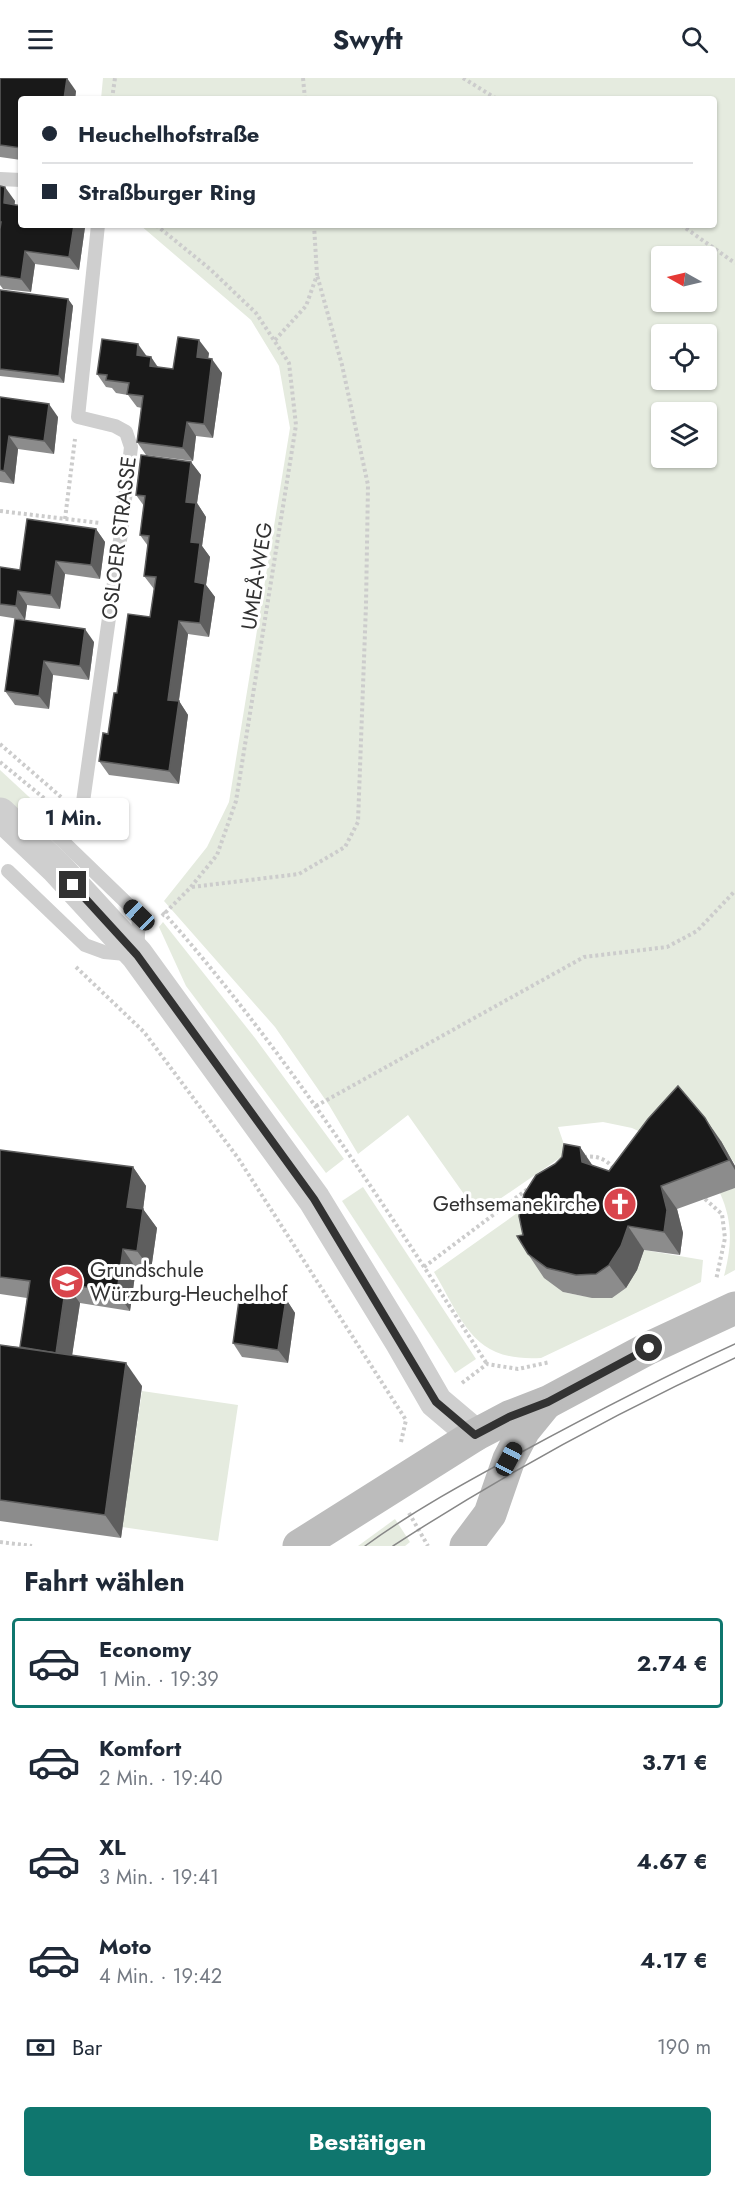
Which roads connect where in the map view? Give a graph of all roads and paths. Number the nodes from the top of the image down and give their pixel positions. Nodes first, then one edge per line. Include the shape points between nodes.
1 (115, 78) edge
2 (303, 78) edge
3 (463, 78) edge
4 (112, 96) edge
5 (305, 96) edge
6 (492, 96) edge
7 (0, 179) edge
8 (18, 180) edge
9 (98, 228) edge
10 (160, 228) edge
11 (314, 228) edge
12 (685, 228) edge
13 (735, 263) edge
14 (317, 275) junction
15 (275, 340) junction
16 (78, 417) junction
17 (0, 511) edge
18 (65, 519) junction
19 (122, 526) junction
20 (0, 744) edge
21 (0, 762) edge
22 (52, 805) dead end
23 (0, 814) edge
24 (81, 816) joint
25 (48, 827) dead end
26 (8, 871) dead end
27 (190, 888) junction
28 (735, 891) edge
29 (164, 913) junction
30 (137, 955) junction
31 (69, 959) dead end
32 (316, 1106) junction
33 (581, 1157) edge
34 (617, 1173) edge
35 (534, 1183) edge
36 (705, 1199) dead end
37 (424, 1267) junction
38 (725, 1296) edge
39 (487, 1364) dead end
40 (548, 1402) junction
41 (406, 1420) dead end
42 (475, 1435) junction
43 (0, 1542) edge
44 (32, 1546) edge
45 (299, 1546) edge
46 (422, 1546) edge
47 (428, 1546) edge
48 (466, 1546) edge

1 - 4 path
2 - 5 path
3 - 6 path
7 - 8 lane
9 - 16 lane
10 - 15 path, UMEÅ-WEG via 256,313
11 - 14 path
12 - 13 path
14 - 15 path via 306,306
14 - 27 path via 342,365 368,485 358,822 345,847 299,874
15 - 27 path, UMEÅ-WEG via 289,363 296,425 285,499 236,801 218,855
16 - 18 path
16 - 19 lane, OSLOER STRASSE via 126,432 131,447
17 - 18 path
18 - 19 path
19 - 24 lane, OSLOER STRASSE
20 - 24 path
21 - 22 path
23 - 30 street via 57,868
25 - 30 lane via 139,915
26 - 30 lane via 85,945 104,952
27 - 29 path, UMEÅ-WEG
28 - 32 path via 697,931 667,947 584,957
29 - 30 path, UMEÅ-WEG
29 - 32 path via 217,974
30 - 42 street via 314,1199 436,1402
31 - 41 path via 144,1032 238,1158
32 - 37 path
33 - 34 path via 609,1161
35 - 37 path
36 - 38 path via 722,1214
37 - 39 path
38 - 40 main road via 649,1348
40 - 42 main road
40 - 48 main road via 524,1430 509,1459 490,1514
42 - 45 main road
42 - 48 main road via 484,1488
43 - 44 path
46 - 47 path

